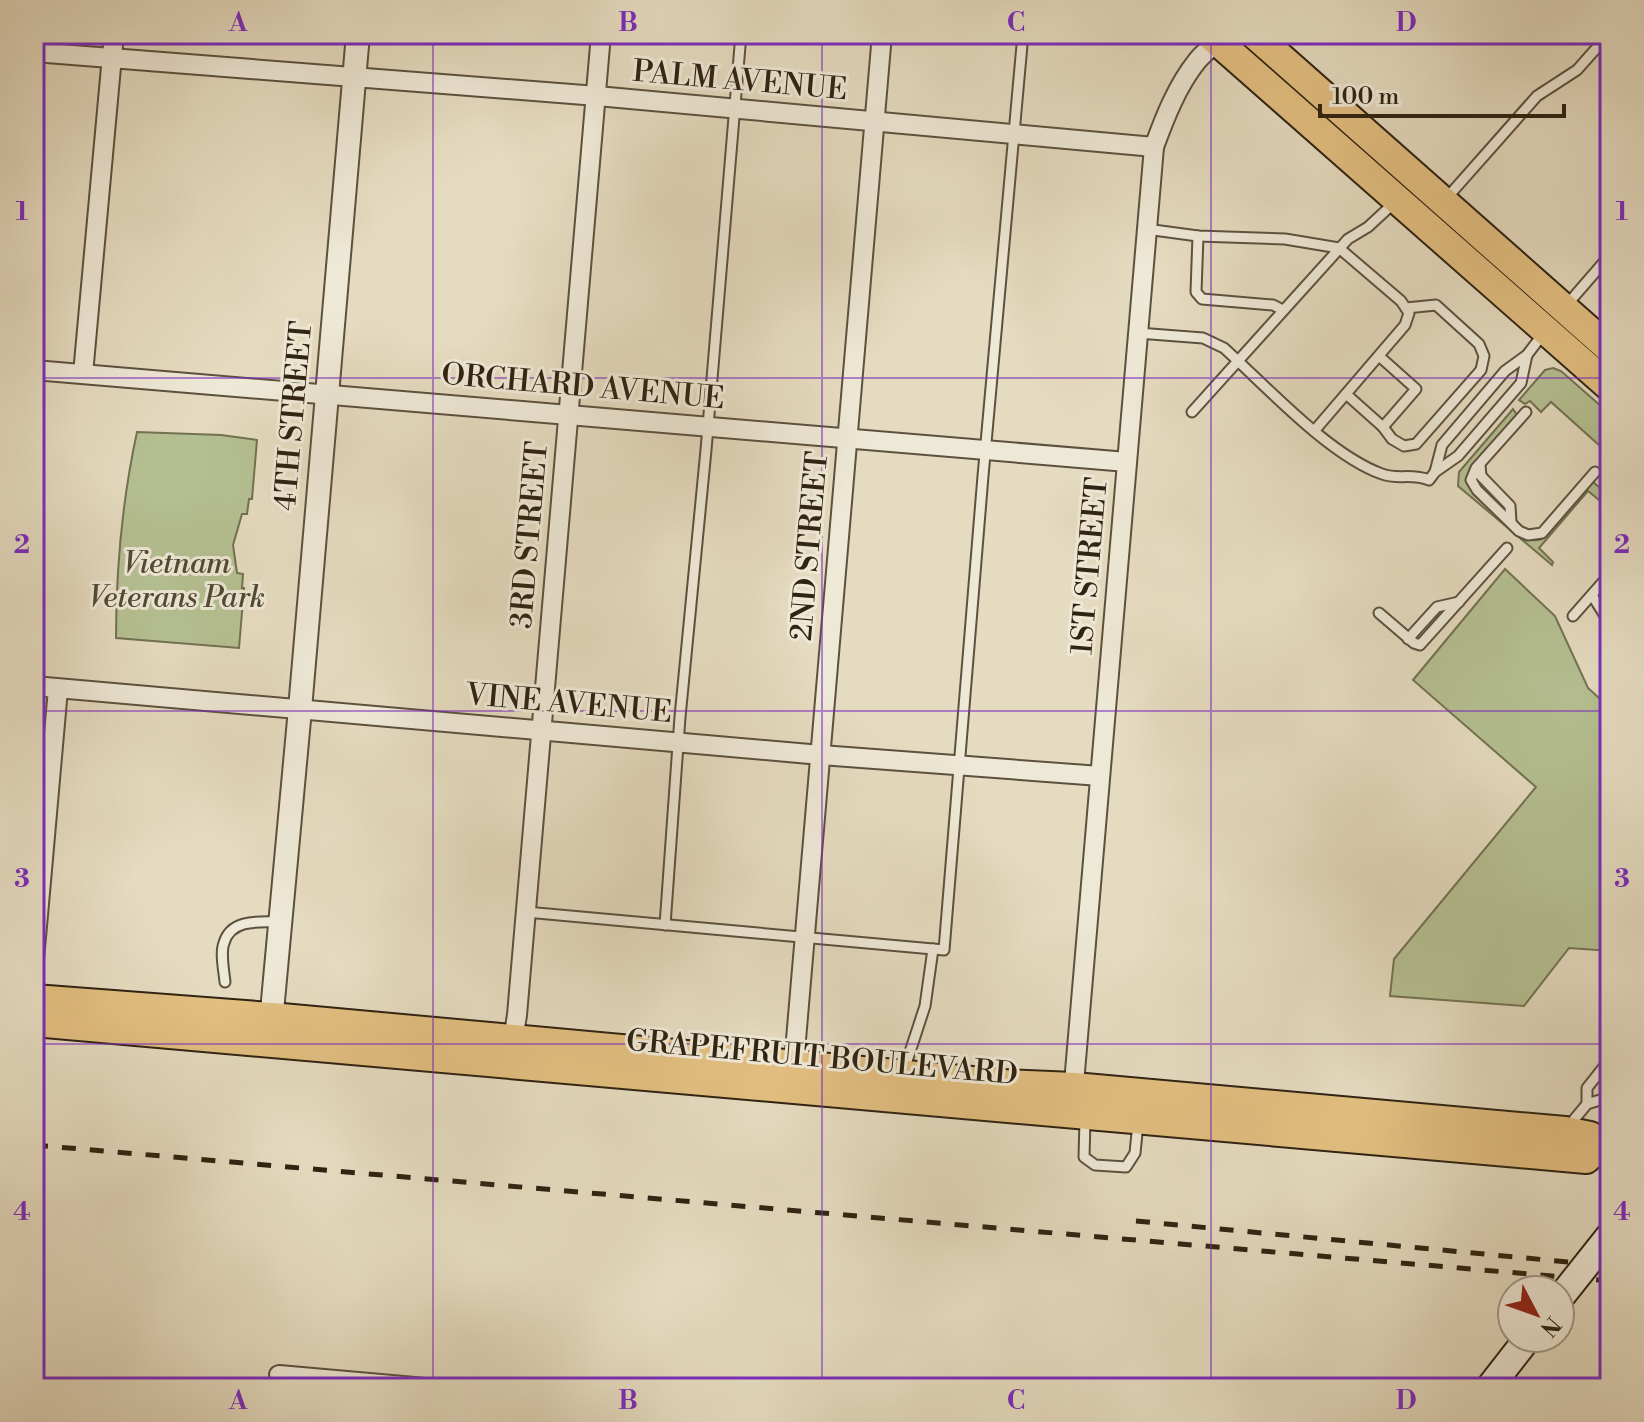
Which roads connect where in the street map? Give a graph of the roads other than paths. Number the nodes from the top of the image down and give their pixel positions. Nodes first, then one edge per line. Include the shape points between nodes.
1 (114, 34) edge
2 (358, 34) edge
3 (601, 34) edge
4 (741, 34) edge
5 (882, 34) edge
6 (1023, 34) edge
7 (1254, 34) edge
8 (1609, 34) edge
9 (1217, 37) edge
10 (34, 52) edge
11 (112, 59) junction
12 (354, 77) junction
13 (597, 96) junction
14 (734, 109) junction
15 (876, 122) junction
16 (1015, 134) junction
17 (1154, 147) junction
18 (1397, 199) junction
19 (1443, 203) junction
20 (1146, 229) junction
21 (1198, 236) junction
22 (1339, 248) junction
23 (1610, 255) edge
24 (1406, 308) junction
25 (1564, 308) junction
26 (1283, 310) junction
27 (1546, 329) junction
28 (1138, 333) junction
29 (1610, 349) edge
30 (1527, 355) junction
31 (1379, 356) junction
32 (1238, 361) junction
33 (34, 370) edge
34 (83, 374) junction
35 (1610, 387) edge
36 (326, 393) junction
37 (1346, 394) junction
38 (1192, 412) dead end
39 (1526, 412) dead end
40 (568, 414) junction
41 (708, 427) junction
42 (1383, 427) junction
43 (1315, 430) junction
44 (848, 439) junction
45 (986, 450) junction
46 (1127, 462) junction
47 (1435, 472) junction
48 (1595, 472) dead end
49 (1507, 548) dead end
50 (1610, 574) edge
51 (1592, 595) junction
52 (1379, 613) dead end
53 (1573, 616) dead end
54 (1610, 624) edge
55 (34, 686) edge
56 (58, 689) junction
57 (300, 709) junction
58 (542, 730) junction
59 (679, 742) junction
60 (821, 755) junction
61 (959, 765) junction
62 (1100, 776) junction
63 (526, 912) junction
64 (280, 922) junction
65 (665, 925) junction
66 (805, 937) junction
67 (933, 949) junction
68 (34, 960) edge
69 (225, 982) dead end
70 (34, 999) edge
71 (34, 1022) edge
72 (270, 1029) junction
73 (513, 1040) junction
74 (1610, 1059) edge
75 (794, 1063) junction
76 (907, 1074) junction
77 (1610, 1091) edge
78 (1587, 1104) junction
79 (1077, 1105) junction
80 (1139, 1119) junction
81 (1565, 1131) junction
82 (1607, 1142) edge
83 (1610, 1235) edge
84 (1576, 1278) edge
85 (1515, 1354) edge
86 (279, 1375) dead end
87 (426, 1388) edge
88 (1489, 1388) edge

1 - 11 street
2 - 12 street, 4TH STREET
3 - 13 street, 3RD STREET
4 - 14 lane
5 - 15 street, 2ND STREET
6 - 16 lane
7 - 19 main road
8 - 19 lane via 1577,70 1537,96
9 - 17 street, 1ST STREET via 1182,86
9 - 18 main road
10 - 11 street, PALM AVENUE
11 - 12 street, PALM AVENUE
11 - 34 street
12 - 13 street, PALM AVENUE
12 - 36 street, 4TH STREET
13 - 14 street, PALM AVENUE
13 - 40 street, 3RD STREET
14 - 15 street, PALM AVENUE
14 - 41 lane
15 - 16 street, PALM AVENUE
15 - 44 street, 2ND STREET
16 - 17 street, PALM AVENUE
16 - 45 lane
17 - 20 street, 1ST STREET
18 - 22 lane
18 - 27 main road
19 - 25 main road
20 - 21 lane
20 - 28 street, 1ST STREET
21 - 22 lane via 1285,239
21 - 26 lane via 1196,292 1202,299
22 - 24 lane
22 - 26 lane
23 - 25 lane
24 - 31 lane via 1405,325
24 - 42 lane via 1436,305 1479,344 1484,356 1481,370 1416,444 1404,446
25 - 27 lane
25 - 29 main road
26 - 32 lane
27 - 30 lane
27 - 35 main road
28 - 32 lane via 1203,338
28 - 46 street, 1ST STREET
30 - 47 lane via 1505,371 1442,445
30 - 47 lane via 1521,383 1458,456
31 - 37 lane
31 - 42 lane via 1416,389
32 - 38 lane
32 - 43 lane
33 - 34 street, ORCHARD AVENUE
34 - 36 street, ORCHARD AVENUE
36 - 40 street, ORCHARD AVENUE
36 - 57 street, 4TH STREET
37 - 42 lane
37 - 43 lane
39 - 48 lane via 1472,474 1472,484 1511,522 1528,535 1542,533
40 - 41 street, ORCHARD AVENUE
40 - 58 street, 3RD STREET
41 - 44 street, ORCHARD AVENUE
41 - 59 lane
43 - 47 lane via 1346,457 1385,476 1429,480
44 - 45 street, ORCHARD AVENUE
44 - 60 street, 2ND STREET
45 - 46 street, ORCHARD AVENUE
45 - 61 lane
46 - 62 street, 1ST STREET
49 - 52 lane via 1423,644 1408,639
50 - 51 lane
51 - 53 lane
51 - 54 lane
55 - 56 street, VINE AVENUE
56 - 57 street, VINE AVENUE
56 - 68 street
57 - 58 street, VINE AVENUE
57 - 64 street, 4TH STREET
58 - 59 street, VINE AVENUE
58 - 63 street, 3RD STREET
59 - 60 street, VINE AVENUE
59 - 65 lane
60 - 61 street, VINE AVENUE
60 - 66 street, 2ND STREET
61 - 62 street, VINE AVENUE
61 - 67 lane via 944,950
62 - 79 street, 1ST STREET
63 - 65 lane
63 - 73 street, 3RD STREET
64 - 69 lane via 246,922 234,928 224,942
64 - 72 street, 4TH STREET
65 - 66 lane
66 - 67 lane
66 - 75 street, 2ND STREET
67 - 76 lane
70 - 72 main road, GRAPEFRUIT BOULEVARD
71 - 72 main road, GRAPEFRUIT BOULEVARD
72 - 73 main road, GRAPEFRUIT BOULEVARD
72 - 79 main road, GRAPEFRUIT BOULEVARD
73 - 75 main road, GRAPEFRUIT BOULEVARD
74 - 78 lane via 1587,1088
75 - 76 main road, GRAPEFRUIT BOULEVARD
76 - 79 main road, GRAPEFRUIT BOULEVARD via 1005,1084
77 - 78 lane
78 - 81 lane
79 - 80 main road, GRAPEFRUIT BOULEVARD
79 - 80 lane via 1084,1157 1095,1165 1126,1167 1135,1153
79 - 81 main road, GRAPEFRUIT BOULEVARD
80 - 82 main road, GRAPEFRUIT BOULEVARD via 1586,1159
81 - 82 main road, GRAPEFRUIT BOULEVARD
83 - 84 main road, bridge
85 - 88 main road
86 - 87 street

